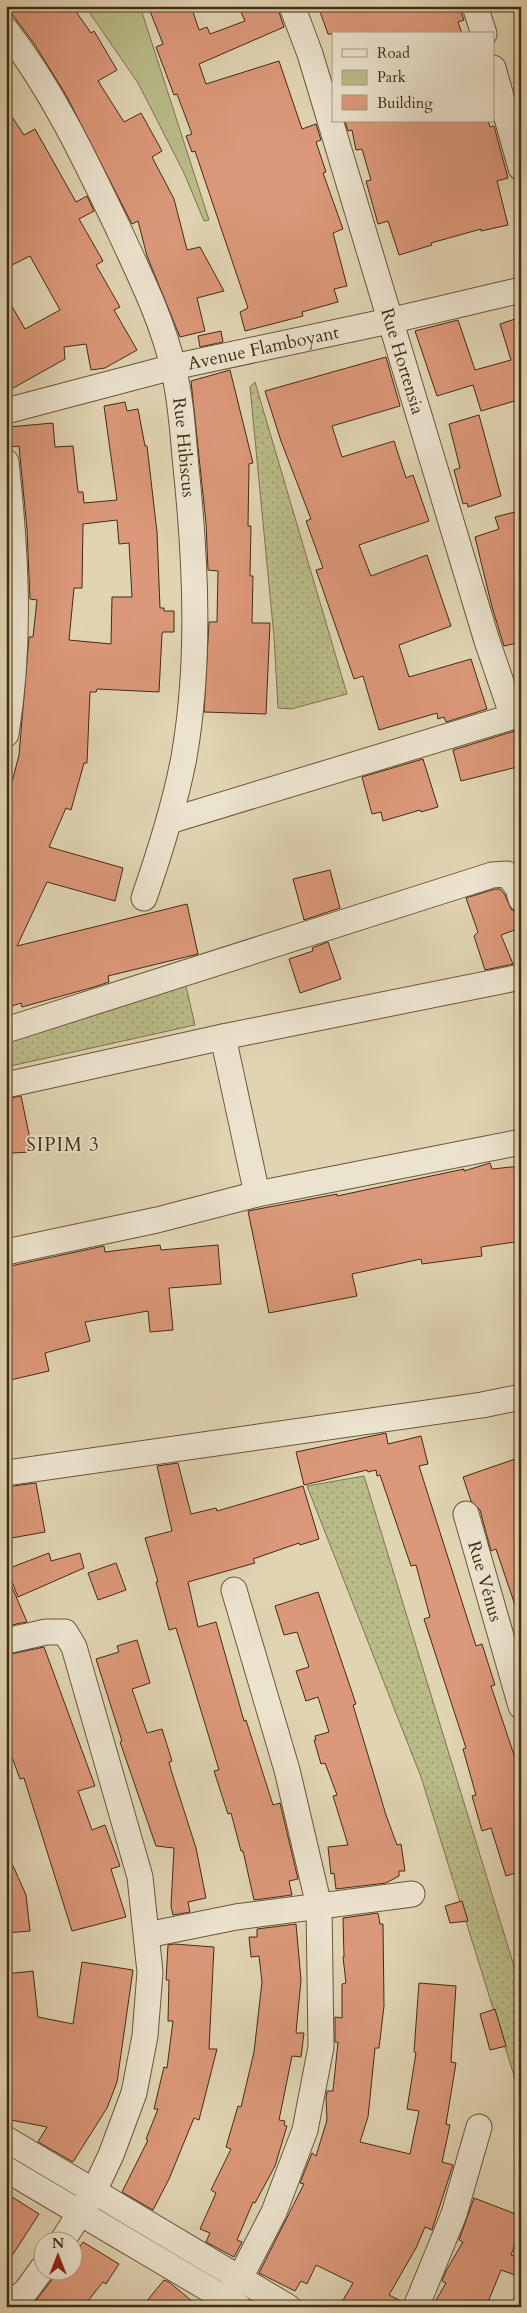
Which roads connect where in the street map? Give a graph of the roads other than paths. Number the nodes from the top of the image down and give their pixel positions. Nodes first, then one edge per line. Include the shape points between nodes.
1 (292, 6) edge
2 (475, 6) edge
3 (6, 30) edge
4 (483, 32) edge
5 (494, 72) edge
6 (521, 168) edge
7 (521, 290) edge
8 (389, 321) junction
9 (173, 367) junction
10 (6, 411) edge
11 (6, 462) edge
12 (517, 716) edge
13 (6, 734) edge
14 (170, 821) junction
15 (144, 898) dead end
16 (521, 900) edge
17 (521, 978) edge
18 (6, 1030) edge
19 (223, 1038) junction
20 (6, 1085) edge
21 (521, 1142) edge
22 (257, 1194) junction
23 (6, 1252) edge
24 (521, 1397) edge
25 (6, 1473) edge
26 (466, 1514) dead end
27 (234, 1590) dead end
28 (6, 1641) edge
29 (521, 1706) edge
30 (412, 1894) dead end
31 (319, 1906) junction
32 (147, 1935) junction
33 (479, 2127) dead end
34 (6, 2140) edge
35 (6, 2169) edge
36 (94, 2191) junction
37 (79, 2214) junction
38 (69, 2230) edge
39 (240, 2278) junction
40 (34, 2280) edge
41 (229, 2304) edge
42 (6, 2307) edge
43 (288, 2307) edge
44 (416, 2307) edge

1 - 8 street, Rue Hortensia via 310,54
2 - 4 street
3 - 9 street, Rue Hibiscus via 26,57 83,155 140,274
5 - 6 street
7 - 8 street, Avenue Flamboyant
8 - 9 street, Avenue Flamboyant
8 - 12 street, Rue Hortensia via 488,641
9 - 10 street, Avenue Flamboyant
9 - 14 street, Rue Hibiscus via 189,504 194,654 184,757
11 - 13 street via 16,583 13,689
12 - 14 street
14 - 15 street, Rue Hibiscus
16 - 18 street via 518,888 507,874 492,875
17 - 19 street
19 - 20 street
19 - 22 street
21 - 22 street
22 - 23 street via 157,1220
24 - 25 street
26 - 29 street, Rue Vénus
27 - 31 street via 288,1770
28 - 32 street via 46,1632 65,1632 74,1647 140,1877
30 - 31 street
31 - 32 street via 236,1917
31 - 39 street via 321,2047 305,2130 274,2212
32 - 36 street via 150,1972 145,2036 136,2083 111,2156
33 - 44 street via 454,2214
34 - 36 street
35 - 37 street
36 - 37 street
36 - 39 street
37 - 38 street
37 - 41 street
39 - 41 street
39 - 43 street
40 - 42 street

